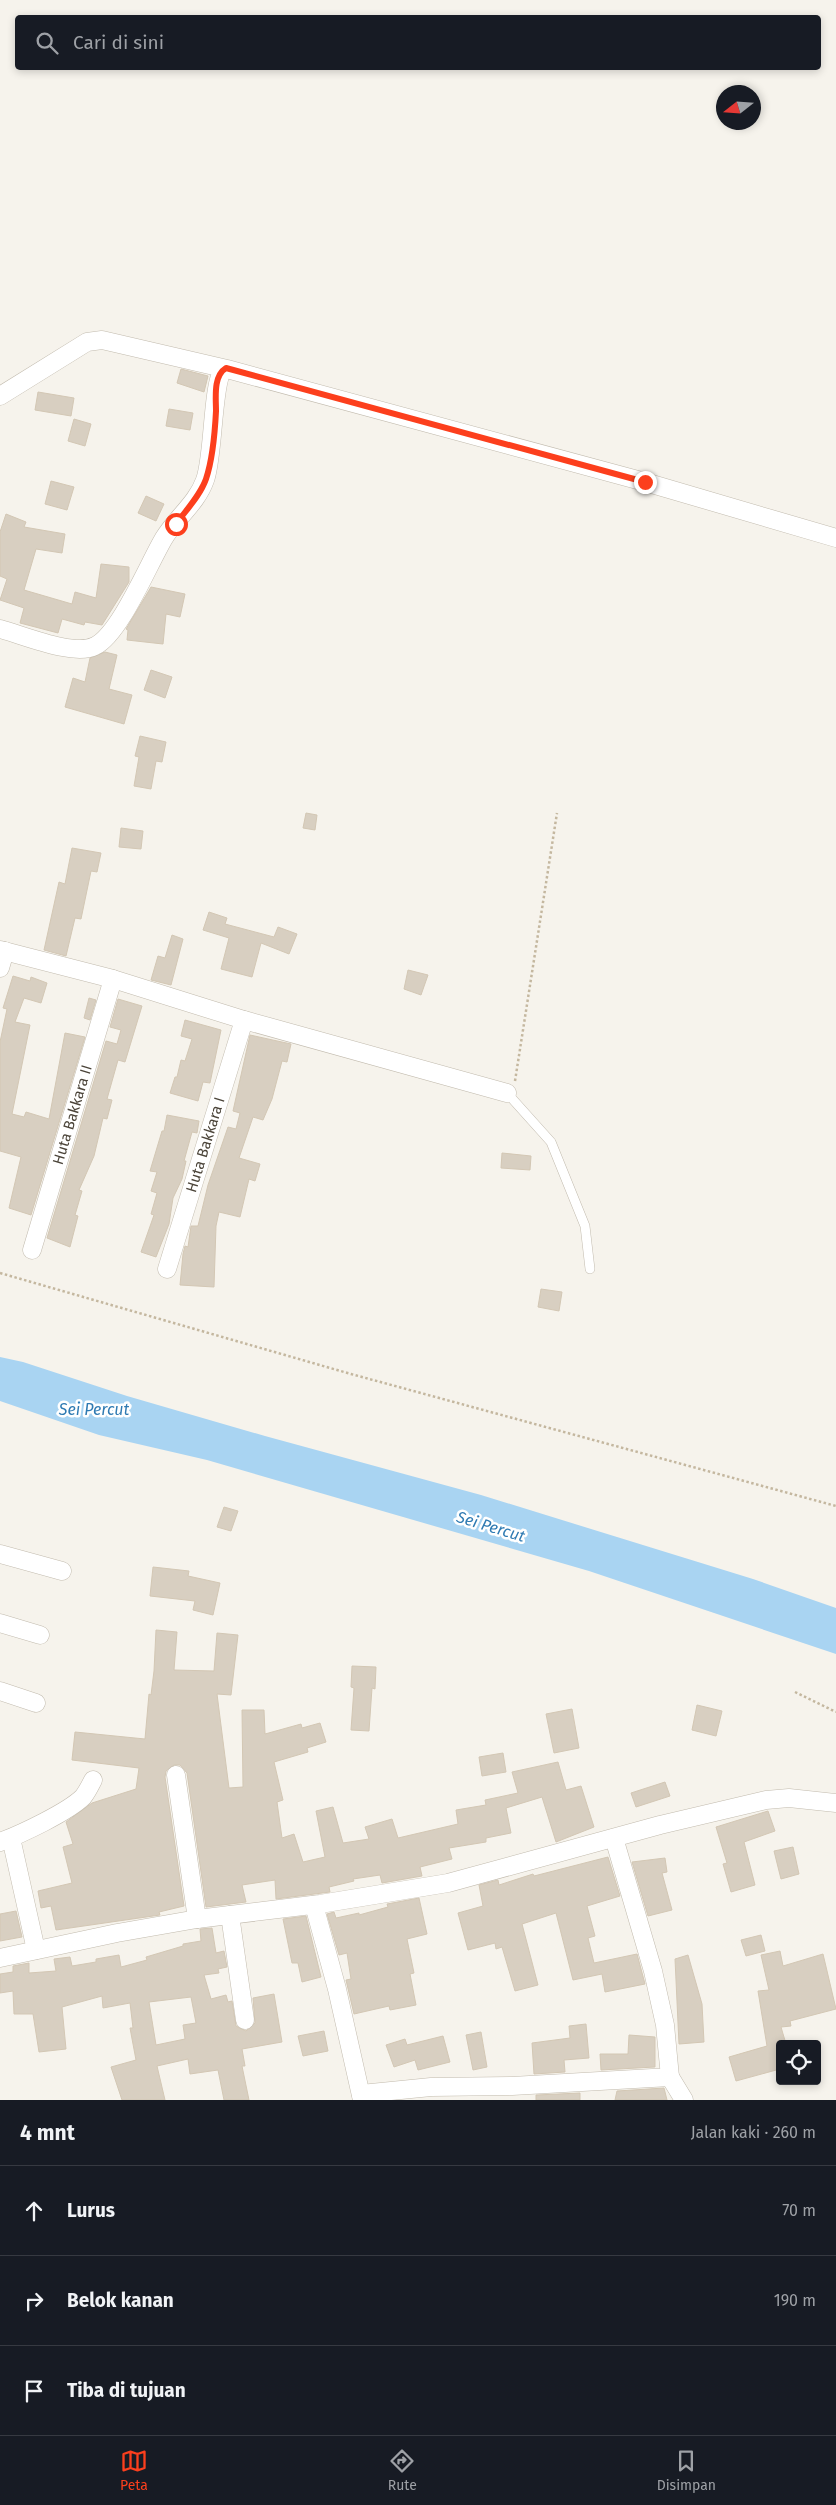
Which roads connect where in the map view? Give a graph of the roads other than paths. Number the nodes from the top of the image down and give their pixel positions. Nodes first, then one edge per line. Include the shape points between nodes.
1 (224, 369) junction
2 (0, 396) edge
3 (836, 538) edge
4 (0, 629) edge
5 (2, 950) edge
6 (0, 968) edge
7 (113, 979) junction
8 (244, 1020) junction
9 (507, 1093) joint
10 (32, 1250) dead end
11 (167, 1269) dead end
12 (590, 1269) dead end
13 (0, 1554) edge
14 (62, 1571) dead end
15 (0, 1623) edge
16 (40, 1635) dead end
17 (0, 1691) edge
18 (36, 1703) dead end
19 (176, 1775) dead end
20 (93, 1780) dead end
21 (836, 1803) edge
22 (614, 1838) junction
23 (5, 1840) edge
24 (314, 1905) junction
25 (230, 1915) junction
26 (197, 1919) junction
27 (36, 1950) junction
28 (0, 1958) edge
29 (245, 2020) dead end
30 (670, 2077) junction
31 (362, 2097) edge
32 (684, 2100) edge

1 - 2 street via 96,339
1 - 3 street via 645,482
1 - 4 street via 217,385 215,425 206,479 191,505 165,537 111,633 96,646 78,650
5 - 6 street
5 - 7 street
7 - 8 street
7 - 10 street, Huta Bakkara II
8 - 9 street
8 - 11 street, Huta Bakkara I
9 - 12 lane via 551,1142 585,1226
13 - 14 street
15 - 16 street
17 - 18 street
19 - 26 street
20 - 23 street via 76,1803 22,1834
21 - 22 street via 789,1798 766,1800
22 - 24 street via 448,1883
22 - 30 street via 653,1970 665,2025
23 - 27 street
24 - 25 street
24 - 31 street
25 - 26 street
25 - 29 street
26 - 27 street
27 - 28 street
30 - 31 street via 431,2087
30 - 32 street

